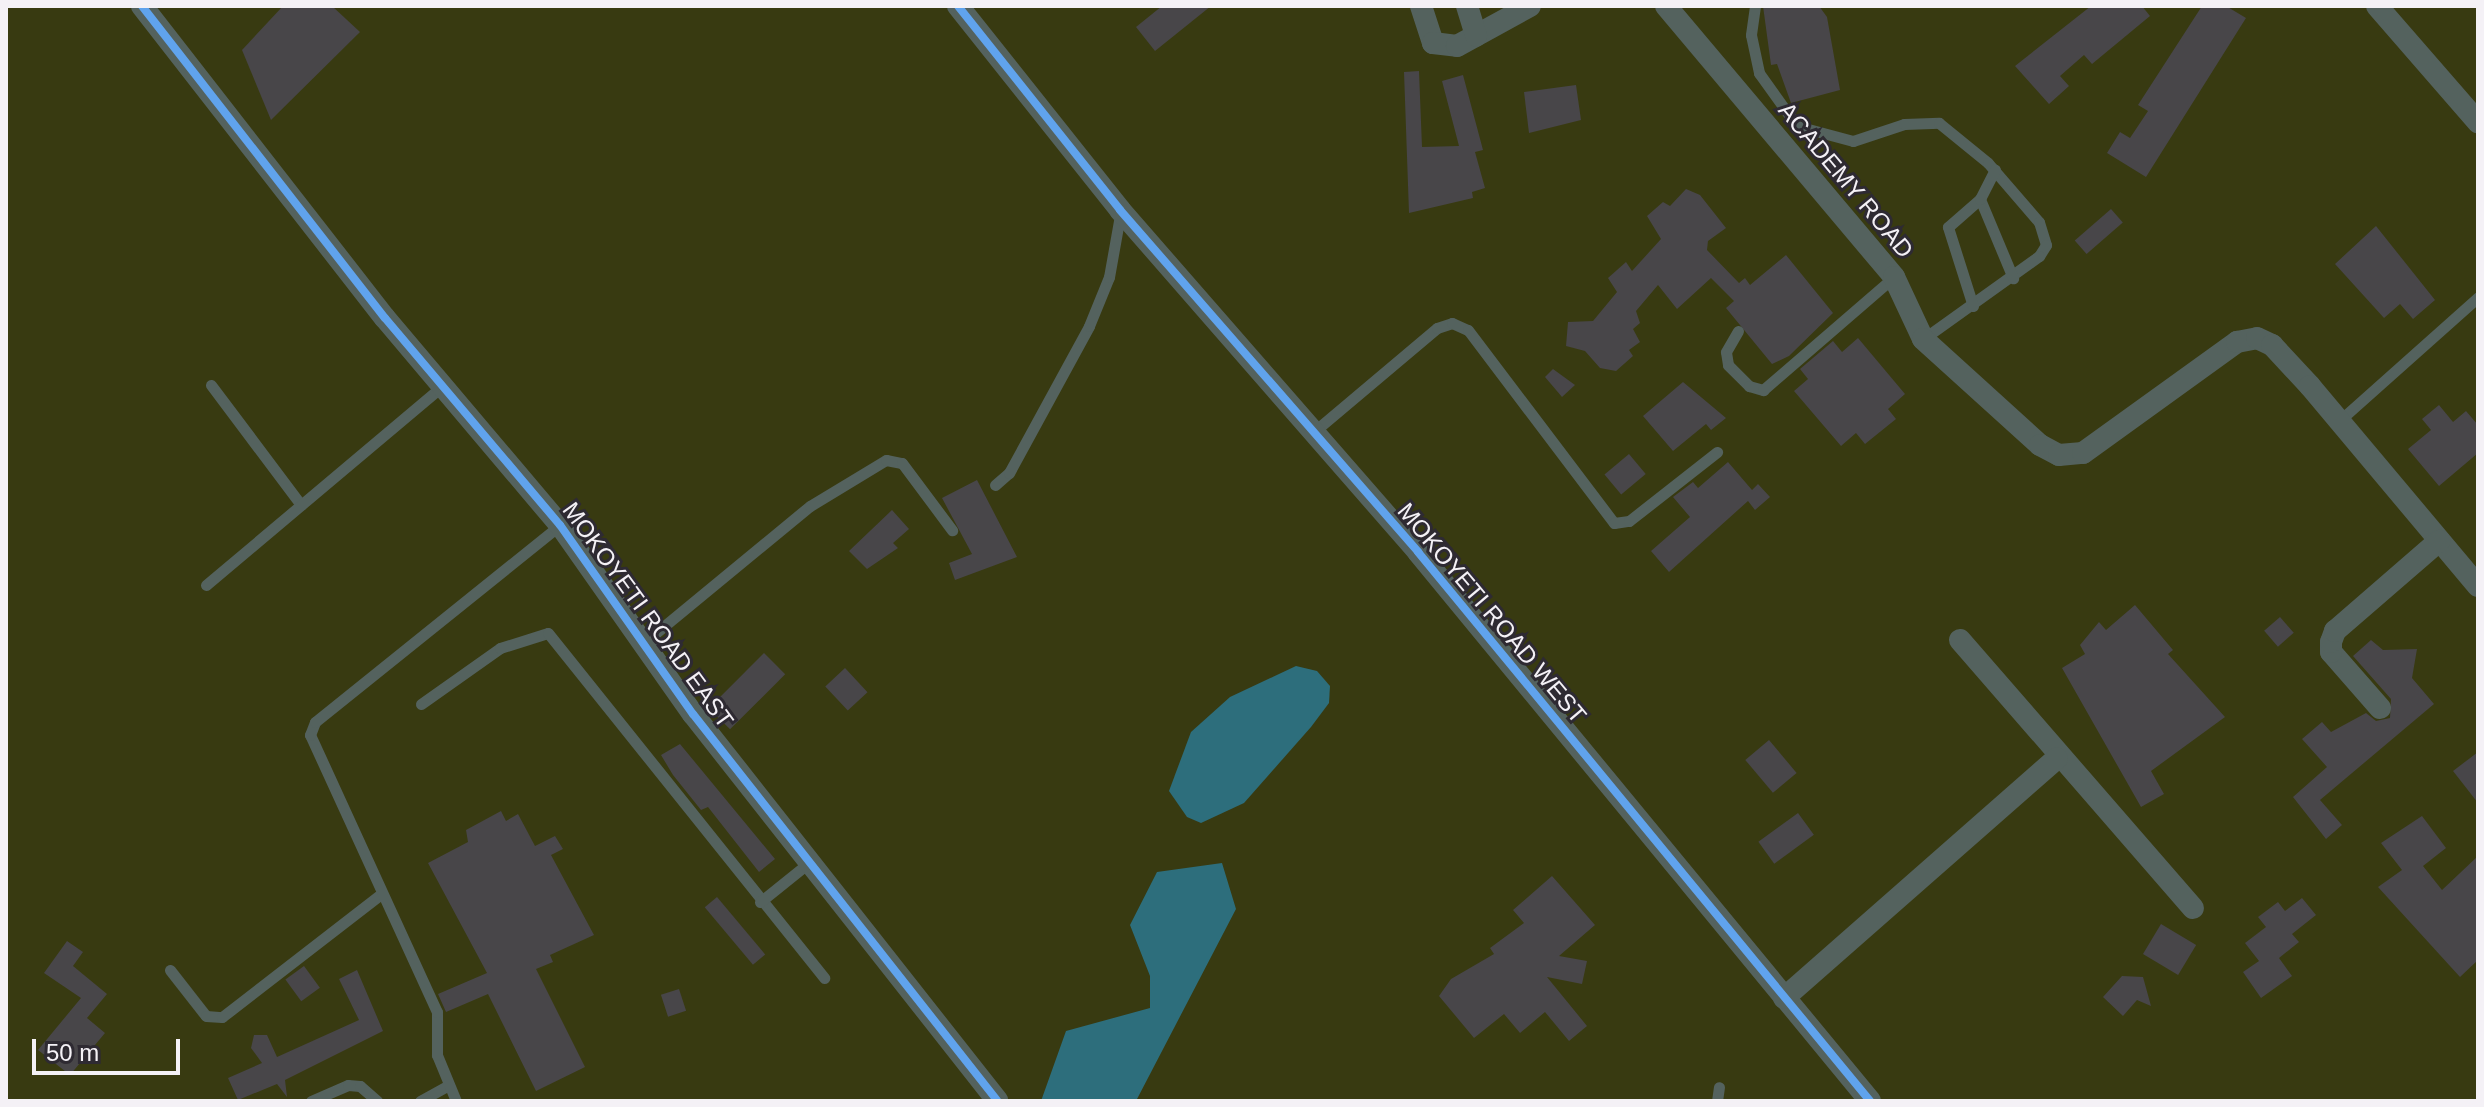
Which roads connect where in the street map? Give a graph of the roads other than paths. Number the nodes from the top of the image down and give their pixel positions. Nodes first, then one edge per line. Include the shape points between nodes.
1 (142, 6) edge
2 (958, 6) edge
3 (1421, 6) edge
4 (1467, 6) edge
5 (1530, 6) edge
6 (1666, 6) edge
7 (1755, 6) edge
8 (2377, 6) edge
9 (1476, 36) junction
10 (2478, 122) edge
11 (1995, 170) junction
12 (1980, 199) junction
13 (1120, 210) junction
14 (1894, 277) junction
15 (2013, 278) junction
16 (2478, 297) edge
17 (1973, 306) junction
18 (1738, 331) dead end
19 (1923, 339) junction
20 (211, 385) dead end
21 (442, 386) junction
22 (2339, 421) junction
23 (1310, 435) junction
24 (1717, 452) dead end
25 (995, 485) dead end
26 (301, 505) junction
27 (560, 525) junction
28 (952, 530) dead end
29 (2439, 541) junction
30 (206, 585) dead end
31 (2478, 586) edge
32 (1960, 640) dead end
33 (646, 641) junction
34 (421, 704) dead end
35 (2380, 708) dead end
36 (2057, 758) junction
37 (812, 860) junction
38 (380, 895) junction
39 (760, 902) junction
40 (2193, 908) dead end
41 (170, 970) dead end
42 (824, 978) dead end
43 (1784, 998) junction
44 (447, 1086) junction
45 (1719, 1087) dead end
46 (311, 1101) edge
47 (377, 1101) edge
48 (420, 1101) edge
49 (456, 1101) edge
50 (997, 1101) edge
51 (1717, 1101) edge
52 (1870, 1101) edge

1 - 21 street, MOKOYETI ROAD EAST
2 - 13 street, MOKOYETI ROAD WEST
3 - 9 street via 1433,43 1457,46
4 - 9 street
5 - 9 street
6 - 14 street, ACADEMY ROAD
7 - 11 lane via 1751,35 1759,73 1797,126 1853,141 1904,124 1939,123
8 - 10 street
11 - 12 lane
11 - 15 lane via 2045,236 2039,256
12 - 15 lane
12 - 17 lane via 1947,231
13 - 23 street, MOKOYETI ROAD WEST
13 - 25 lane via 1109,277 1089,326 1009,473
14 - 18 lane via 1763,390 1749,386 1728,365 1726,352
14 - 19 street, ACADEMY ROAD
15 - 17 lane
16 - 22 lane
17 - 19 lane
19 - 22 street, ACADEMY ROAD via 2059,455 2083,453 2237,342 2257,338 2272,345
20 - 26 lane
21 - 26 lane
21 - 27 street, MOKOYETI ROAD EAST
22 - 29 street, ACADEMY ROAD
23 - 24 lane via 1437,328 1452,323 1468,330 1614,523 1629,521
23 - 43 street, MOKOYETI ROAD WEST via 1418,552
26 - 30 lane
27 - 33 street, MOKOYETI ROAD EAST
27 - 38 lane via 315,722 313,748
28 - 33 lane via 902,463 886,460 810,506
29 - 31 street, ACADEMY ROAD
29 - 35 street via 2335,631 2331,642 2331,652
32 - 36 street
33 - 37 street, MOKOYETI ROAD EAST via 693,714
34 - 39 lane via 500,648 548,633
36 - 40 street
36 - 43 street
37 - 39 lane
37 - 50 street, MOKOYETI ROAD EAST
38 - 41 lane via 222,1017 206,1016
38 - 44 lane via 437,1012 437,1055
39 - 42 lane
43 - 52 street, MOKOYETI ROAD WEST
44 - 48 lane
44 - 49 lane
45 - 51 lane
46 - 47 lane via 348,1085 360,1086

